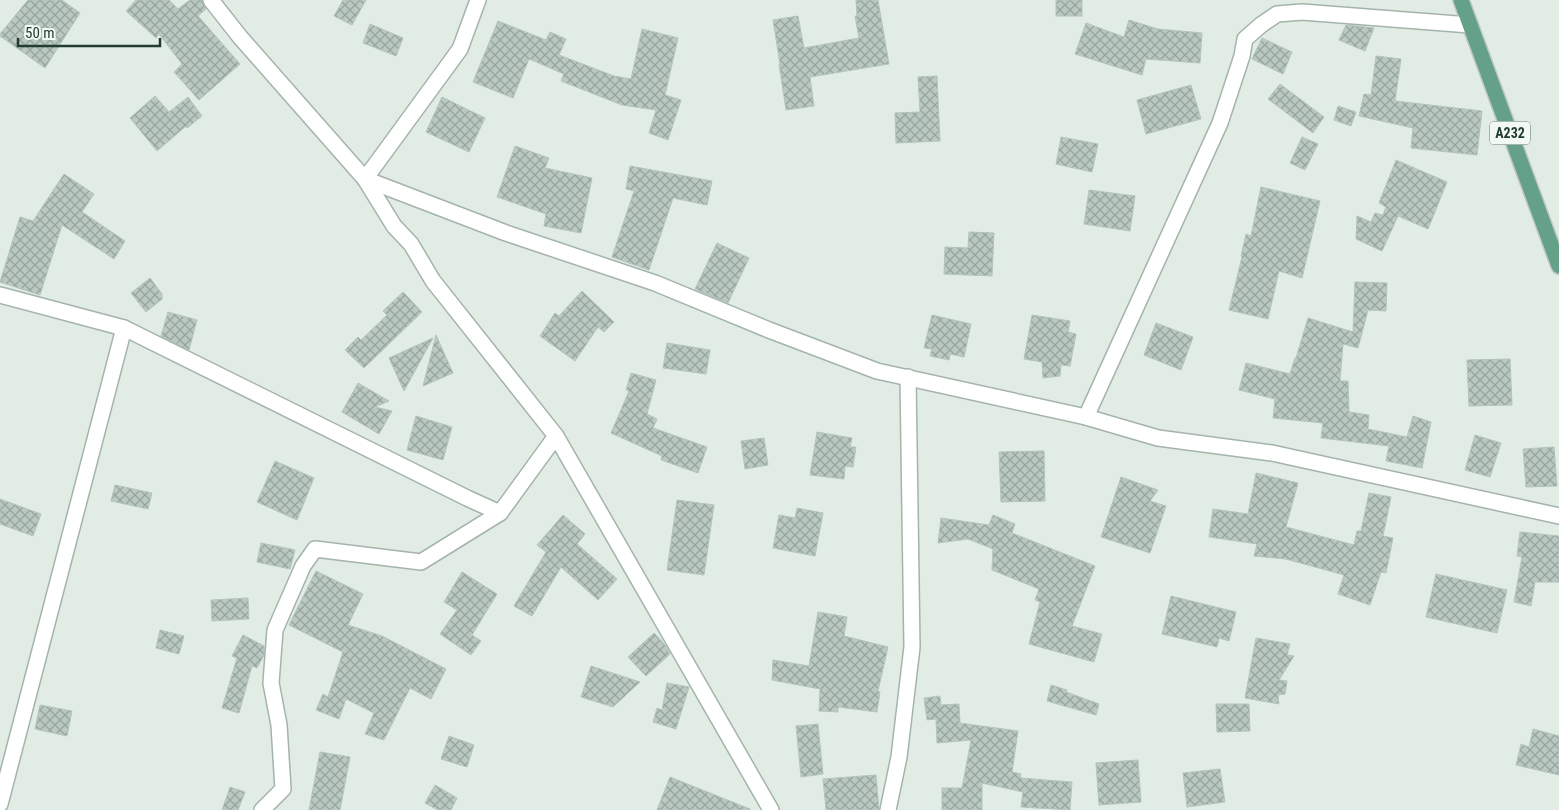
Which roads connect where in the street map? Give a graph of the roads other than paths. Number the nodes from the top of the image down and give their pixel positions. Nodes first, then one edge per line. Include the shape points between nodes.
1 (211, 0) edge
2 (478, 0) edge
3 (1460, 0) edge
4 (1470, 25) junction
5 (365, 179) junction
6 (1559, 266) edge
7 (0, 295) edge
8 (124, 328) junction
9 (908, 377) junction
10 (1086, 417) junction
11 (556, 436) junction
12 (500, 513) junction
13 (1559, 516) edge
14 (0, 804) edge
15 (262, 810) edge
16 (771, 810) edge
17 (888, 810) edge

1 - 5 street
2 - 5 street via 460,49
3 - 4 main road, A232
4 - 6 main road, A232
4 - 10 street via 1302,12 1277,14 1245,39 1220,123
5 - 9 street via 506,233 655,283 877,371
5 - 11 street via 433,281
7 - 8 street
8 - 12 street
8 - 14 street
9 - 10 street
9 - 17 street via 912,647 900,757
10 - 13 street via 1158,438 1272,453
11 - 12 street
11 - 16 street
12 - 15 street via 421,562 314,549 302,566 275,630 271,682 279,725 283,789

